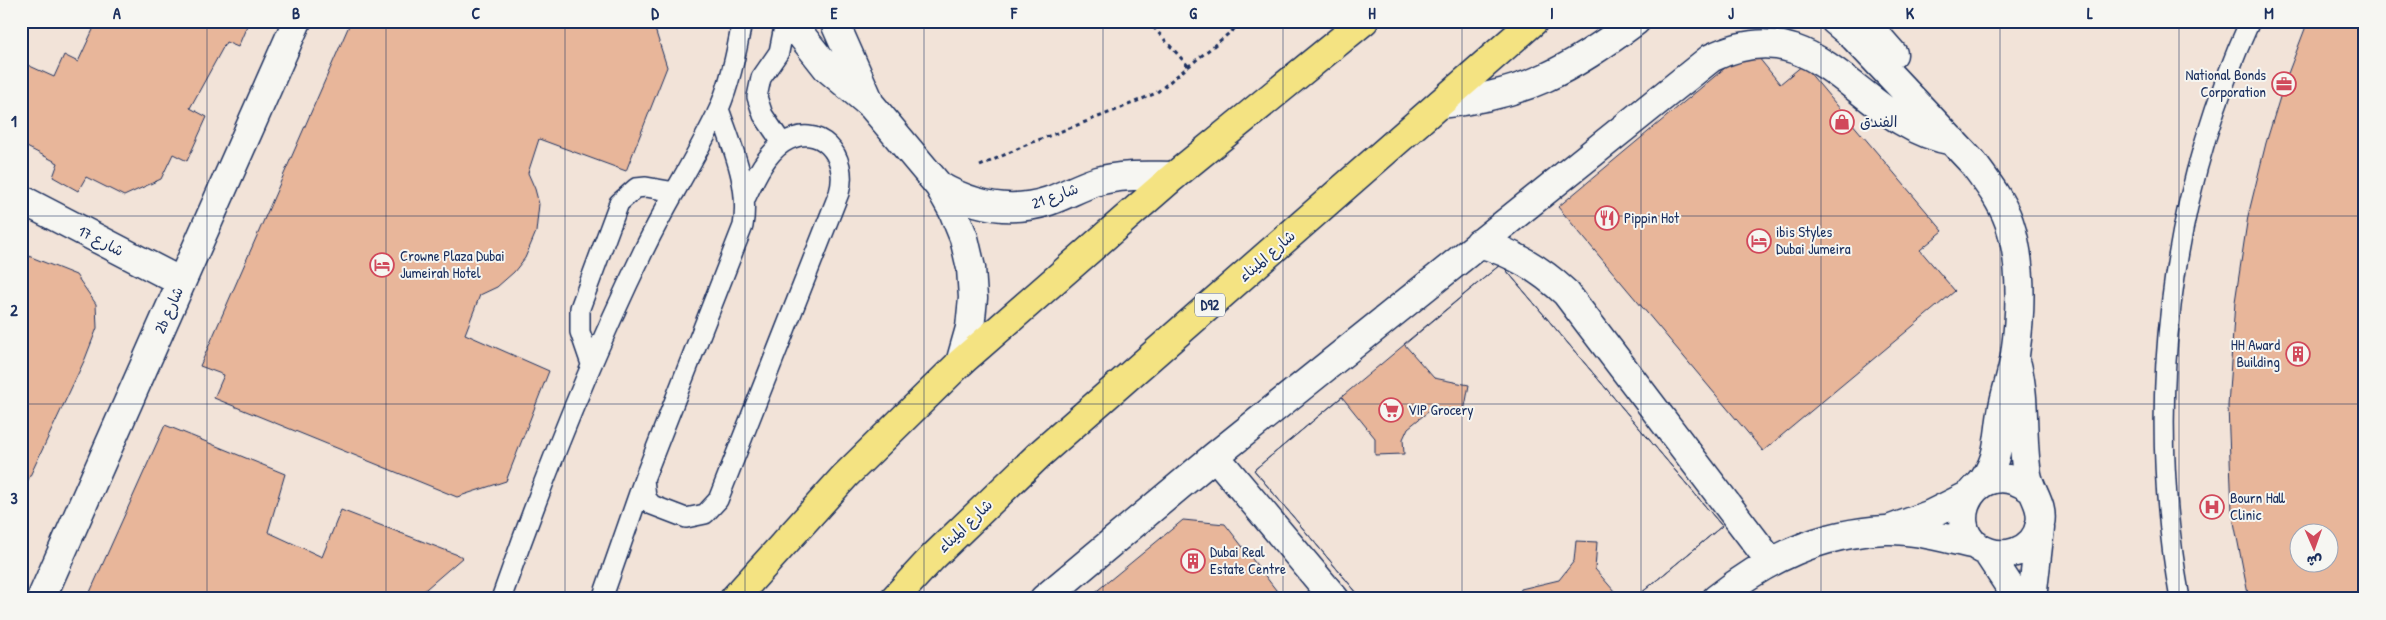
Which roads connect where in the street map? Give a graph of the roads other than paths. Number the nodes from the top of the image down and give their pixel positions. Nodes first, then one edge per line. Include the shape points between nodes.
1 (298, 21) edge
2 (742, 21) edge
3 (777, 21) edge
4 (787, 21) edge
5 (834, 21) edge
6 (1364, 21) edge
7 (1534, 21) edge
8 (1636, 21) edge
9 (1835, 21) edge
10 (1867, 21) edge
11 (2250, 21) edge
12 (1440, 104) junction
13 (872, 106) junction
14 (719, 109) junction
15 (1952, 141) junction
16 (782, 143) junction
17 (1174, 176) junction
18 (939, 186) junction
19 (675, 192) junction
20 (746, 196) junction
21 (21, 199) edge
22 (1479, 243) junction
23 (182, 282) junction
24 (2015, 356) junction
25 (960, 363) junction
26 (591, 364) junction
27 (1215, 456) junction
28 (644, 480) junction
29 (2029, 488) junction
30 (1974, 490) junction
31 (2040, 525) junction
32 (1887, 530) junction
33 (1981, 549) junction
34 (1770, 561) junction
35 (41, 599) edge
36 (501, 599) edge
37 (602, 599) edge
38 (734, 599) edge
39 (894, 599) edge
40 (1044, 599) edge
41 (1335, 599) edge
42 (1716, 599) edge
43 (2018, 599) edge
44 (2032, 599) edge
45 (2180, 599) edge

1 - 23 street, 2b شارع
2 - 14 lane
3 - 4 street
4 - 13 street, شارع 21 via 827,68
4 - 16 lane via 779,52 761,78 757,97 763,115
5 - 13 street, شارع 21
6 - 17 main road
7 - 12 main road, شارع الميناء / D92
8 - 12 street via 1570,66 1540,81 1508,93
9 - 15 street
10 - 15 street via 1933,99
11 - 45 lane via 2206,134 2185,215 2171,298 2164,382 2164,465 2171,549
12 - 39 main road, شارع الميناء / D92 via 1040,454
13 - 18 street, شارع 21
14 - 19 lane
14 - 20 lane
15 - 22 street via 1904,123 1810,54 1770,43 1749,44 1711,58
15 - 24 street via 1990,186 2009,222 2018,264
16 - 20 lane via 761,168
16 - 28 lane via 807,136 820,139 838,156 843,181 718,500 705,514 686,518 652,504 644,489
17 - 18 street, شارع 21 via 1125,176 1099,181 1027,207 980,205
17 - 25 main road
18 - 25 street, شارع 21 via 964,238 971,268 970,328
19 - 26 lane via 642,253
19 - 26 lane via 636,188 619,203 580,308 580,332
20 - 28 lane via 746,212 739,240
21 - 23 street, شارع 17
22 - 27 street
22 - 34 street via 1527,262 1566,293
23 - 35 street, 2b شارع
24 - 29 street via 2022,392
24 - 30 street via 1997,454 1993,466
25 - 38 main road via 846,476
26 - 36 lane via 544,479
27 - 40 street
27 - 41 street
28 - 37 lane
29 - 30 street via 2018,480 2004,478 1991,479
29 - 31 street via 2041,511
30 - 32 street via 1929,514
30 - 33 street via 1964,508 1964,521 1968,534
31 - 33 street via 2035,538 2014,554 2000,555
31 - 44 street
32 - 33 street via 1932,536
32 - 34 street via 1826,539
33 - 43 street
34 - 42 street

